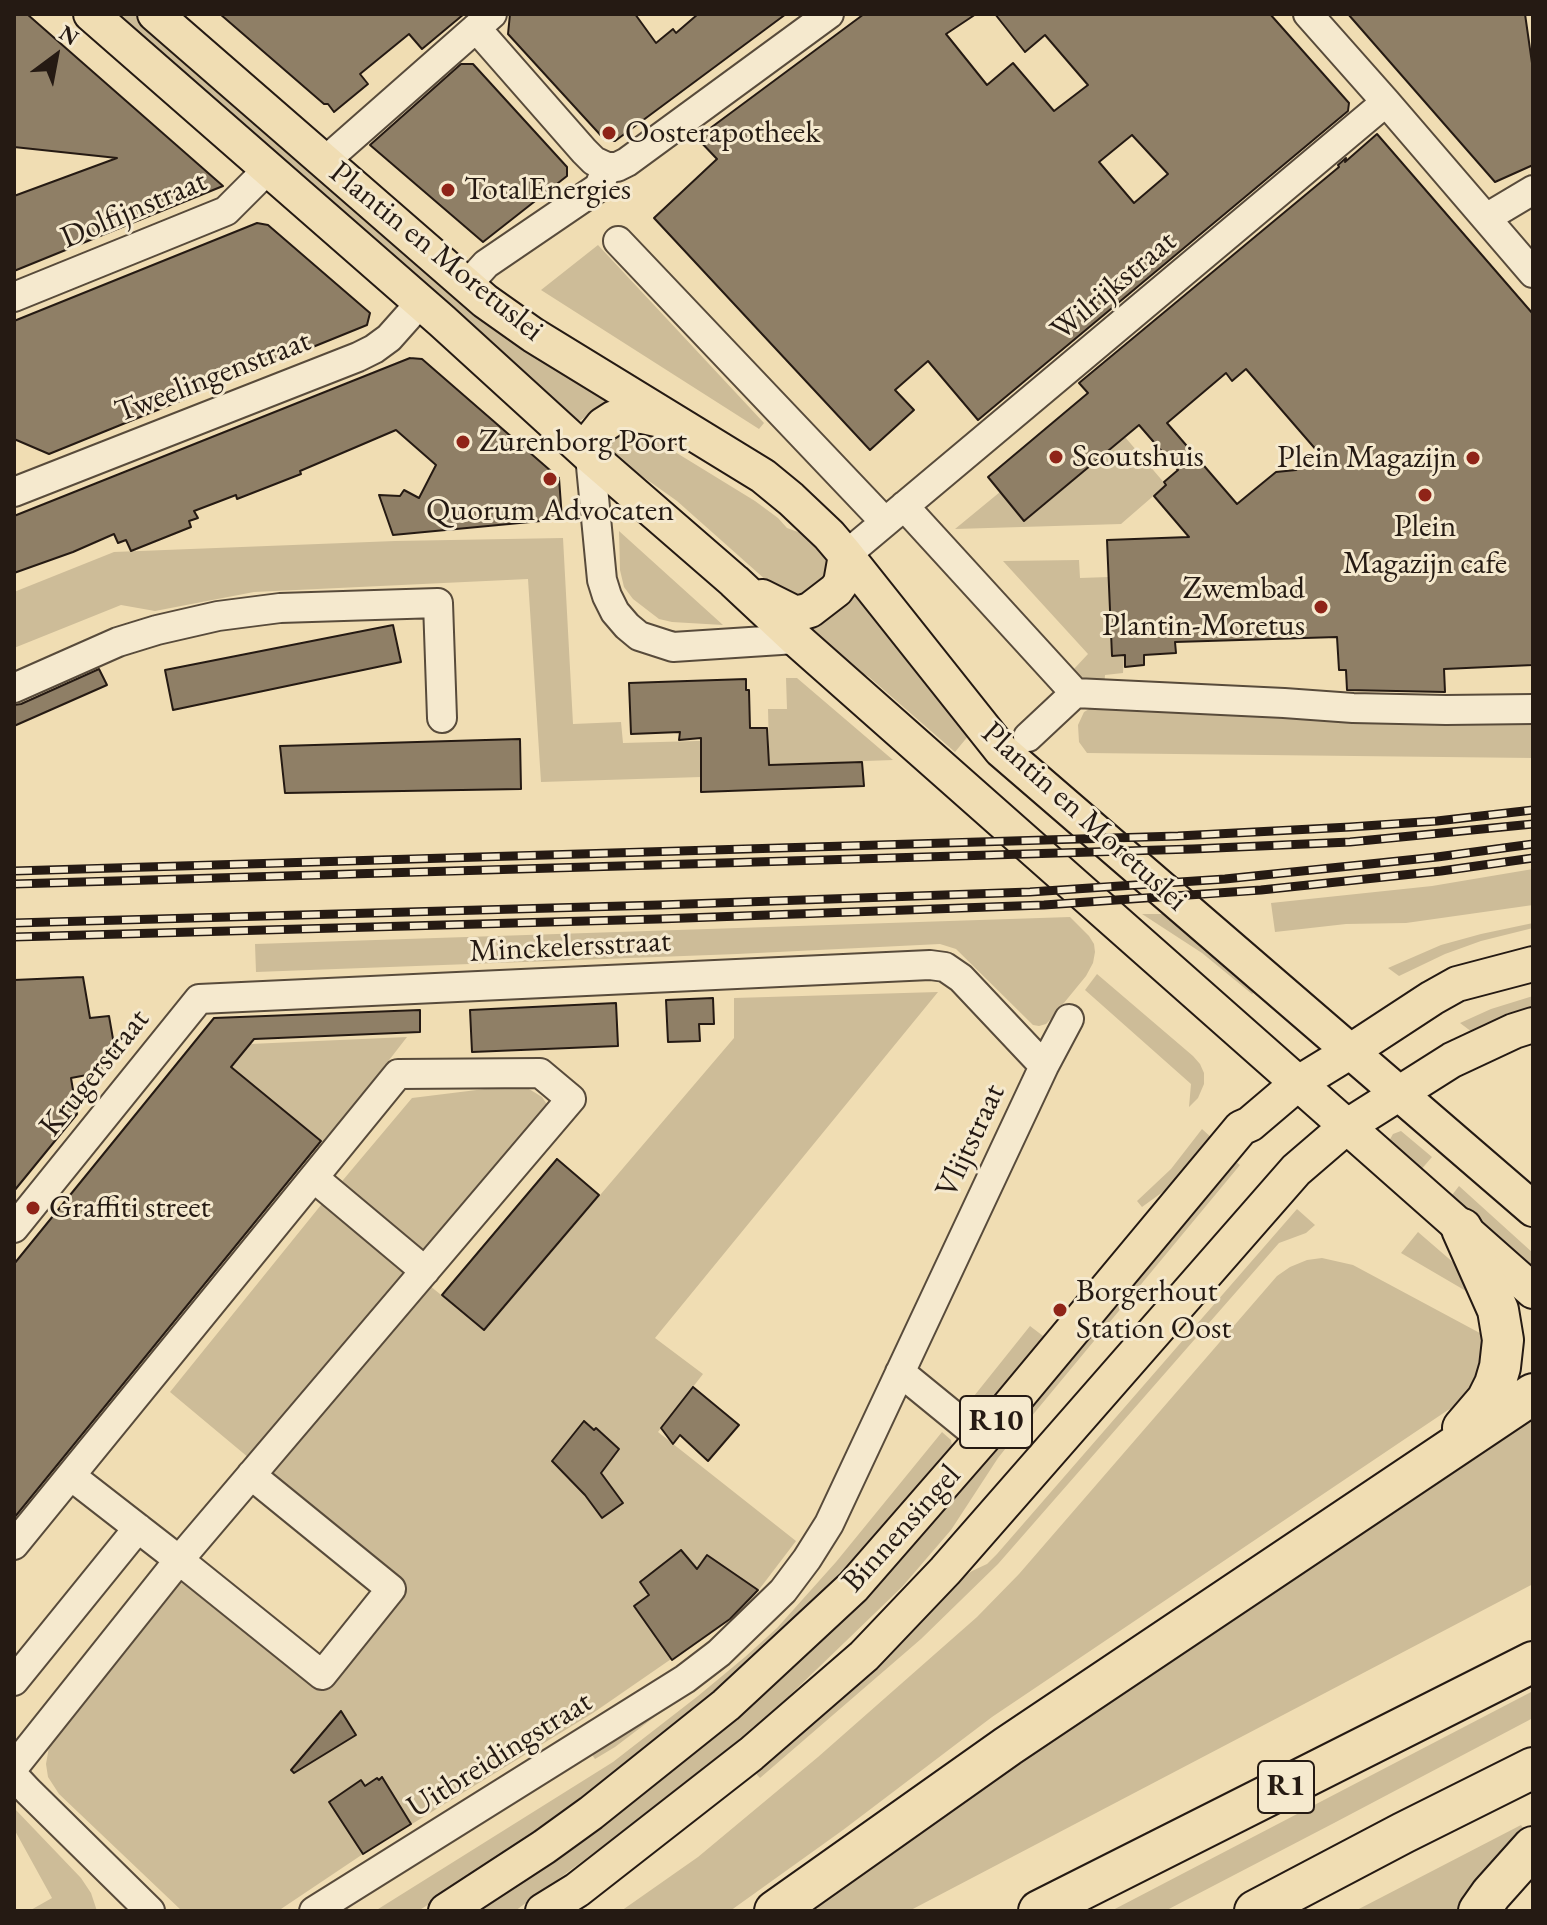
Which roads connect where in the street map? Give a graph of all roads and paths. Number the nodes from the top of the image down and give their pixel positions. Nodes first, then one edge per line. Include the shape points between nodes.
1 (91, 14) edge
2 (155, 14) edge
3 (829, 14) edge
4 (1308, 14) edge
5 (484, 21) edge
6 (1386, 102) junction
7 (325, 161) junction
8 (607, 167) junction
9 (269, 168) junction
10 (1533, 190) edge
11 (1486, 218) junction
12 (618, 241) dead end
13 (1533, 273) edge
14 (467, 285) junction
15 (14, 297) edge
16 (421, 302) junction
17 (681, 425) junction
18 (590, 456) junction
19 (14, 492) edge
20 (895, 514) junction
21 (846, 555) junction
22 (734, 581) junction
23 (796, 639) junction
24 (14, 688) edge
25 (1075, 693) junction
26 (1533, 709) edge
27 (442, 718) dead end
28 (1028, 737) dead end
29 (1533, 964) edge
30 (945, 967) joint
31 (199, 999) joint
32 (1069, 1019) dead end
33 (1533, 1025) edge
34 (1351, 1051) junction
35 (1044, 1066) junction
36 (1297, 1084) junction
37 (1397, 1093) junction
38 (1346, 1127) junction
39 (314, 1178) junction
40 (1533, 1209) edge
41 (14, 1228) edge
42 (1462, 1229) junction
43 (425, 1271) junction
44 (1533, 1291) edge
45 (900, 1372) junction
46 (1533, 1394) edge
47 (982, 1439) junction
48 (251, 1475) junction
49 (71, 1476) junction
50 (1396, 1484) junction
51 (138, 1528) junction
52 (14, 1545) edge
53 (179, 1560) junction
54 (719, 1653) joint
55 (1533, 1662) edge
56 (14, 1681) edge
57 (14, 1767) edge
58 (1533, 1768) edge
59 (14, 1776) edge
60 (1533, 1847) edge
61 (150, 1911) edge
62 (314, 1911) edge
63 (446, 1911) edge
64 (543, 1911) edge
65 (775, 1911) edge
66 (1039, 1911) edge
67 (1255, 1911) edge
68 (1479, 1911) edge

1 - 9 main road, Plantin en Moretuslei
2 - 7 main road, Plantin en Moretuslei
3 - 8 street via 627,162
4 - 6 street
5 - 7 street
5 - 8 street via 584,151
6 - 11 street
6 - 20 street, Wilrijkstraat
7 - 14 main road, Plantin en Moretuslei
8 - 14 street via 599,187 486,264
9 - 15 street, Dolfijnstraat via 226,211
9 - 16 main road, Plantin en Moretuslei
10 - 11 street
11 - 13 street
12 - 20 street
14 - 17 main road, Plantin en Moretuslei via 533,335
16 - 18 main road, Plantin en Moretuslei
16 - 19 street, Tweelingenstraat via 389,338 358,357
17 - 18 main road via 642,416 614,418 595,435
17 - 21 main road, Plantin en Moretuslei via 763,476
18 - 22 main road, Plantin en Moretuslei
18 - 23 street via 602,580 627,626 639,636 673,647
20 - 21 street
20 - 25 street
21 - 22 main road via 836,590 800,613
21 - 34 main road, Plantin en Moretuslei via 1001,750
22 - 23 main road, Plantin en Moretuslei
23 - 36 main road, Plantin en Moretuslei
24 - 27 street via 118,642 218,616 280,608 438,603
25 - 26 street via 1353,708
25 - 28 street
29 - 34 main road, R10 via 1457,984
30 - 31 street, Minckelersstraat
30 - 35 street, Vlijtstraat
31 - 41 street, Krugerstraat
32 - 35 street
33 - 37 main road, R10 via 1452,1060
34 - 36 main road, R10
34 - 37 main road, Plantin en Moretuslei
35 - 45 street, Vlijtstraat
36 - 38 main road, Plantin en Moretuslei
36 - 47 main road, Binnensingel / R10 via 1241,1128
37 - 38 main road, R10
37 - 40 main road, Plantin en Moretuslei
38 - 42 main road, Plantin en Moretuslei
38 - 64 main road, Binnensingel / R10 via 1289,1178 967,1547 864,1656 751,1754
39 - 43 street
39 - 43 street via 398,1074 540,1073 571,1099
39 - 49 street
42 - 44 main road, Plantin en Moretuslei
42 - 50 highway via 1500,1316 1500,1367 1477,1413
43 - 48 street
45 - 47 street
45 - 54 street, Vlijtstraat via 816,1545 783,1591
46 - 50 highway
47 - 63 main road, Binnensingel / R10 via 853,1587 726,1705 591,1813
48 - 53 street
48 - 53 street via 391,1589 322,1675
49 - 51 street
49 - 52 street
50 - 65 highway
51 - 53 street
51 - 56 street
53 - 57 street
54 - 62 street, Uitbreidingstraat
55 - 66 highway, R1
58 - 67 highway
59 - 61 street
60 - 68 highway

